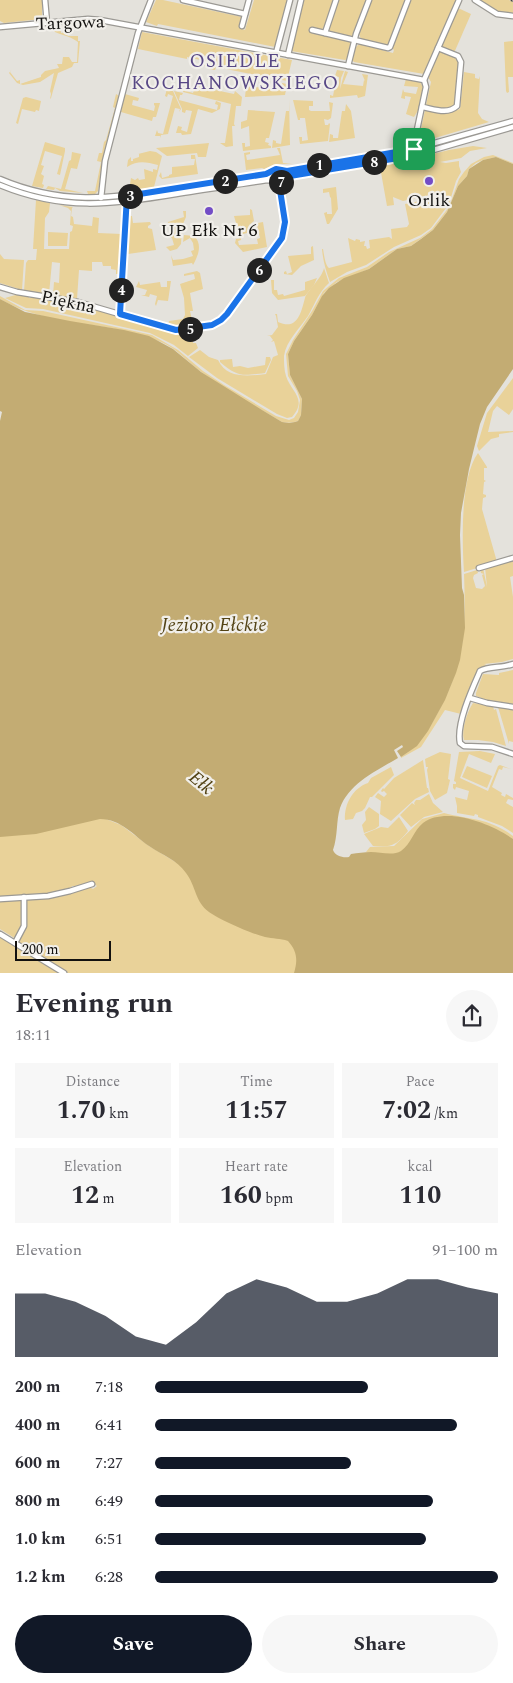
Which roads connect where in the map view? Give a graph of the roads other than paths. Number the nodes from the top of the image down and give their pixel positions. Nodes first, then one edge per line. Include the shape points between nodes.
1 (45, 0) edge
2 (151, 0) edge
3 (187, 0) edge
4 (249, 0) edge
5 (290, 0) edge
6 (301, 0) edge
7 (336, 0) edge
8 (369, 0) edge
9 (408, 0) edge
10 (459, 0) edge
11 (475, 0) edge
12 (245, 14) junction
13 (513, 16) edge
14 (46, 23) junction
15 (242, 26) dead end
16 (0, 27) edge
17 (140, 27) junction
18 (312, 30) dead end
19 (325, 33) junction
20 (280, 35) junction
21 (291, 38) junction
22 (354, 40) junction
23 (438, 48) junction
24 (276, 53) junction
25 (288, 55) junction
26 (348, 66) junction
27 (424, 80) junction
28 (422, 107) junction
29 (513, 120) edge
30 (513, 126) edge
31 (415, 152) junction
32 (276, 170) junction
33 (0, 179) edge
34 (274, 180) junction
35 (281, 180) junction
36 (0, 185) edge
37 (280, 190) junction
38 (127, 196) junction
39 (101, 198) junction
40 (127, 202) junction
41 (0, 286) edge
42 (120, 314) junction
43 (513, 558) edge
44 (479, 568) dead end
45 (513, 664) edge
46 (470, 698) junction
47 (513, 707) edge
48 (513, 754) edge
49 (92, 884) dead end
50 (24, 897) junction
51 (0, 899) edge
52 (0, 934) edge
53 (15, 943) junction
54 (64, 973) edge

1 - 14 street
2 - 17 street
3 - 12 street
4 - 12 street
5 - 20 street
6 - 21 street
7 - 19 street
8 - 22 street
9 - 22 street via 390,46 385,49
10 - 23 street
11 - 13 street via 494,13
12 - 15 street
14 - 16 street, Targowa
14 - 17 street, Targowa via 95,19
17 - 24 street, Targowa
17 - 39 street via 105,161
18 - 19 street
19 - 22 street
20 - 21 street
20 - 24 street
21 - 25 street
22 - 26 street
23 - 27 street
23 - 28 street via 458,56 461,62 457,106 445,112
24 - 25 street, Targowa
25 - 26 street, Targowa
26 - 27 street, Targowa
27 - 28 street via 426,87
28 - 31 street
29 - 31 street
30 - 31 street
31 - 32 street
31 - 35 street
32 - 34 street via 271,176
32 - 35 street via 283,174
32 - 38 street
33 - 39 street via 56,195
34 - 35 street
34 - 37 street, Piękna
34 - 40 street
35 - 37 street, Piękna
36 - 40 street via 31,196 63,202
37 - 42 street, Piękna via 285,222 282,238 221,320 206,326 176,330
38 - 39 street
38 - 40 street
40 - 42 street
41 - 42 street, Piękna via 13,292 64,299
43 - 44 street
45 - 46 street via 481,670
46 - 47 street
46 - 48 street via 461,726 461,744 488,746
49 - 50 street via 59,894
50 - 51 street
50 - 53 street via 24,926
52 - 53 street
53 - 54 street

